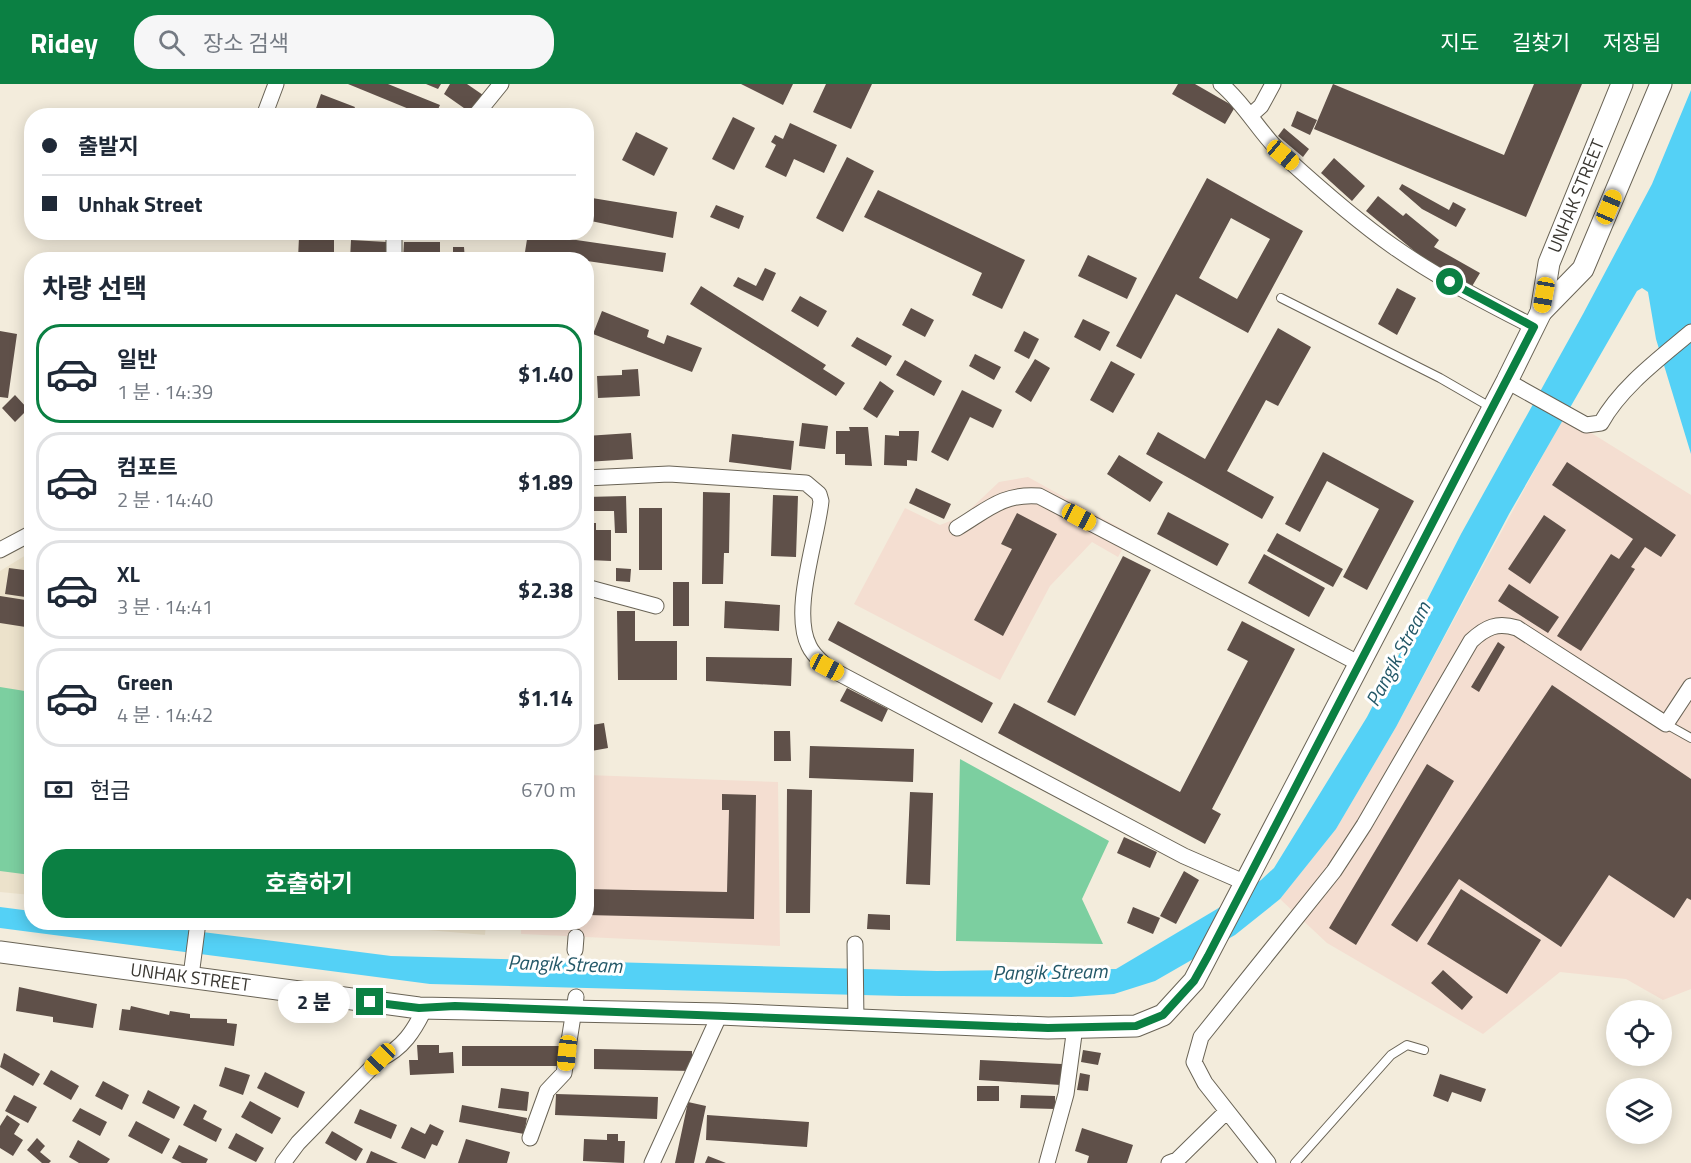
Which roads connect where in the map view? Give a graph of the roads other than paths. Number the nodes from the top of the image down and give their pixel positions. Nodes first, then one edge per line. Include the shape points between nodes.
1 (276, 84) edge
2 (501, 84) edge
3 (1221, 84) edge
4 (1273, 84) edge
5 (1622, 84) edge
6 (1661, 84) edge
7 (267, 108) edge
8 (482, 108) edge
9 (1251, 115) junction
10 (1281, 298) dead end
11 (1537, 319) junction
12 (1691, 332) edge
13 (1507, 381) junction
14 (1493, 408) junction
15 (594, 477) edge
16 (957, 528) dead end
17 (24, 536) edge
18 (0, 550) edge
19 (594, 589) edge
20 (656, 606) dead end
21 (1360, 664) junction
22 (1691, 686) edge
23 (1666, 724) junction
24 (1691, 738) edge
25 (1243, 887) junction
26 (197, 930) edge
27 (855, 950) dead end
28 (0, 952) edge
29 (193, 967) junction
30 (574, 1004) junction
31 (425, 1008) junction
32 (856, 1013) junction
33 (720, 1014) junction
34 (1075, 1027) junction
35 (1424, 1050) dead end
36 (1227, 1111) junction
37 (530, 1138) dead end
38 (283, 1163) edge
39 (652, 1163) edge
40 (1047, 1163) edge
41 (1169, 1163) edge
42 (1268, 1163) edge
43 (1295, 1163) edge

1 - 7 street
2 - 8 street
3 - 9 street
4 - 9 street
5 - 11 main road, UNHAK STREET via 1549,262
6 - 11 main road, UNHAK STREET via 1582,268
9 - 11 street via 1283,155 1393,247 1468,293
10 - 14 lane
11 - 13 main road, UNHAK STREET
12 - 13 street via 1610,407 1601,423 1586,425
13 - 14 main road, UNHAK STREET
14 - 21 main road, UNHAK STREET
15 - 25 street via 669,474 806,483 814,488 821,501 803,622 807,644 815,656 827,667
16 - 21 street via 1005,498 1020,494 1039,496
17 - 18 street
19 - 20 street
21 - 25 main road, UNHAK STREET
22 - 23 street
23 - 24 lane
23 - 36 street via 1517,628 1503,624 1484,629 1471,641 1334,870 1202,1037 1194,1062
25 - 34 main road, UNHAK STREET via 1194,981 1163,1015 1136,1026
26 - 29 street
27 - 32 street
28 - 29 main road, UNHAK STREET
29 - 31 main road, UNHAK STREET
30 - 31 main road, UNHAK STREET
30 - 33 main road, UNHAK STREET
30 - 37 street via 564,1072 548,1091
31 - 38 street via 414,1032 394,1052 380,1059
32 - 33 main road, UNHAK STREET
32 - 34 main road, UNHAK STREET
33 - 39 street
34 - 40 street via 1066,1094
35 - 43 lane via 1407,1045 1391,1055
36 - 41 street via 1177,1160
36 - 42 street

